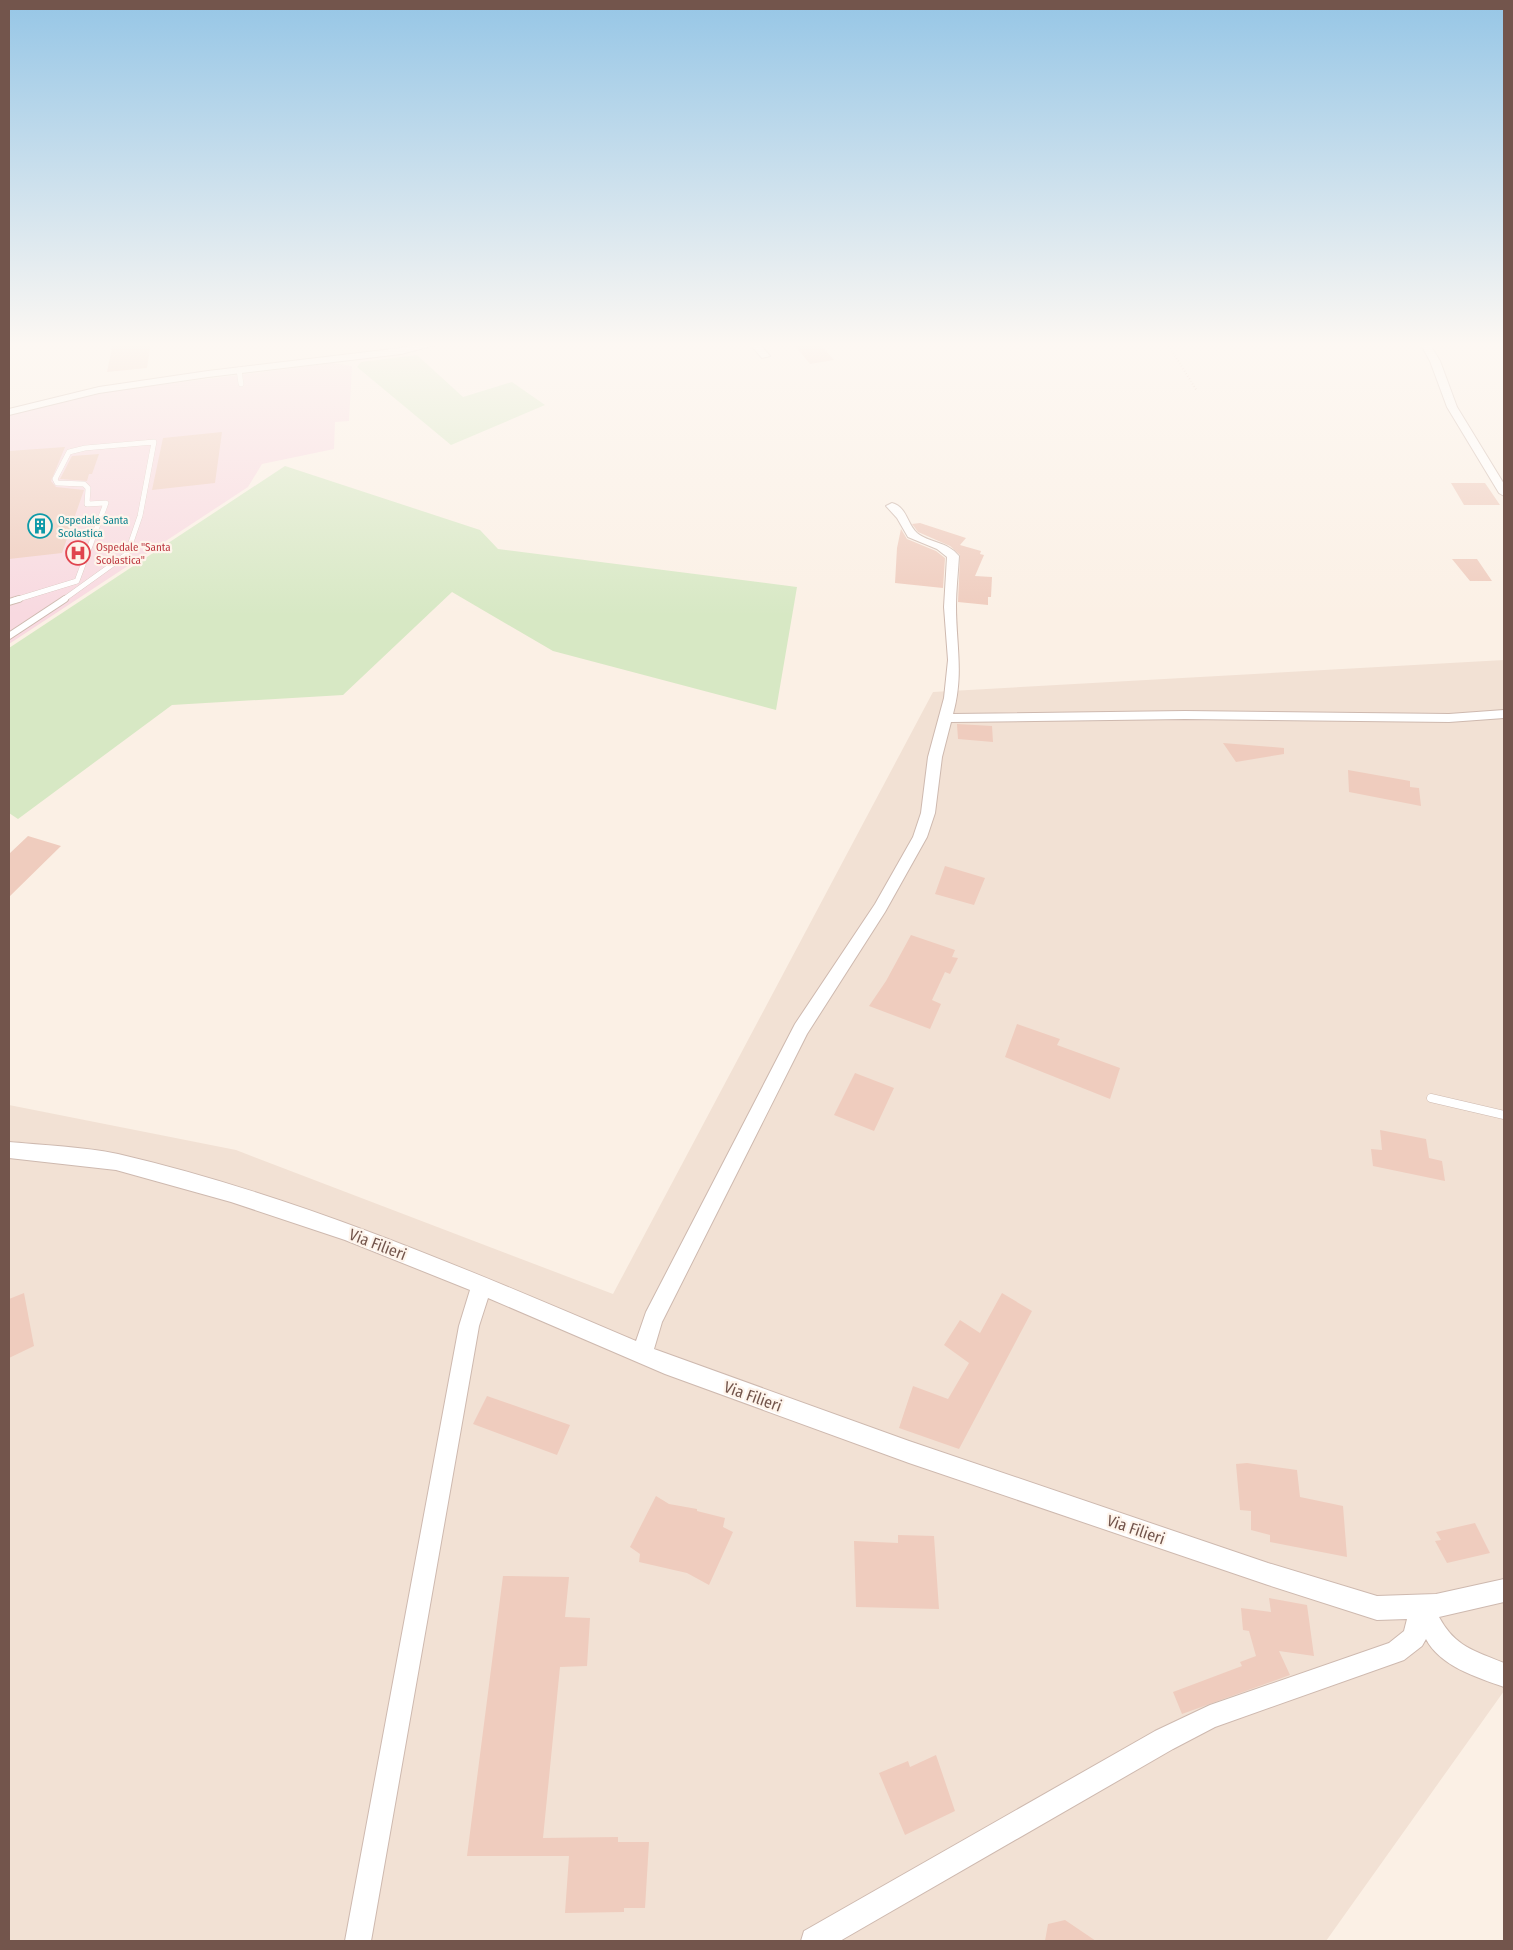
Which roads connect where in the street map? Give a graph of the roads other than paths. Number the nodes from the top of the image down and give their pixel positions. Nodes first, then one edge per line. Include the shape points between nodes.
1 (1468, 434) edge
2 (1504, 493) edge
3 (892, 506) dead end
4 (9, 602) edge
5 (9, 636) edge
6 (1504, 714) edge
7 (945, 718) junction
8 (1431, 1098) dead end
9 (1504, 1115) edge
10 (9, 1150) edge
11 (482, 1285) junction
12 (642, 1354) junction
13 (1504, 1591) edge
14 (1421, 1606) junction
15 (1504, 1674) edge
16 (358, 1941) edge
17 (814, 1941) edge

1 - 2 street
3 - 7 street via 902,516 912,535 941,547 953,556 950,607 954,660 951,698
4 - 5 lane via 78,581 106,503 86,504 88,488 84,484 57,483 55,479 69,452 154,442 140,516 127,554
6 - 7 street via 1449,718
7 - 12 street via 935,757 928,813 920,837 880,908 801,1029 653,1319
8 - 9 lane
10 - 11 street, Via Filieri via 116,1162 231,1194 346,1231
11 - 12 street, Via Filieri
11 - 16 street via 469,1326
12 - 14 street, Via Filieri via 909,1452 1268,1574 1377,1608
13 - 14 street, Via Filieri via 1436,1606
14 - 15 street via 1440,1642 1464,1658
14 - 17 street via 1414,1638 1396,1652 1210,1718 1164,1740

